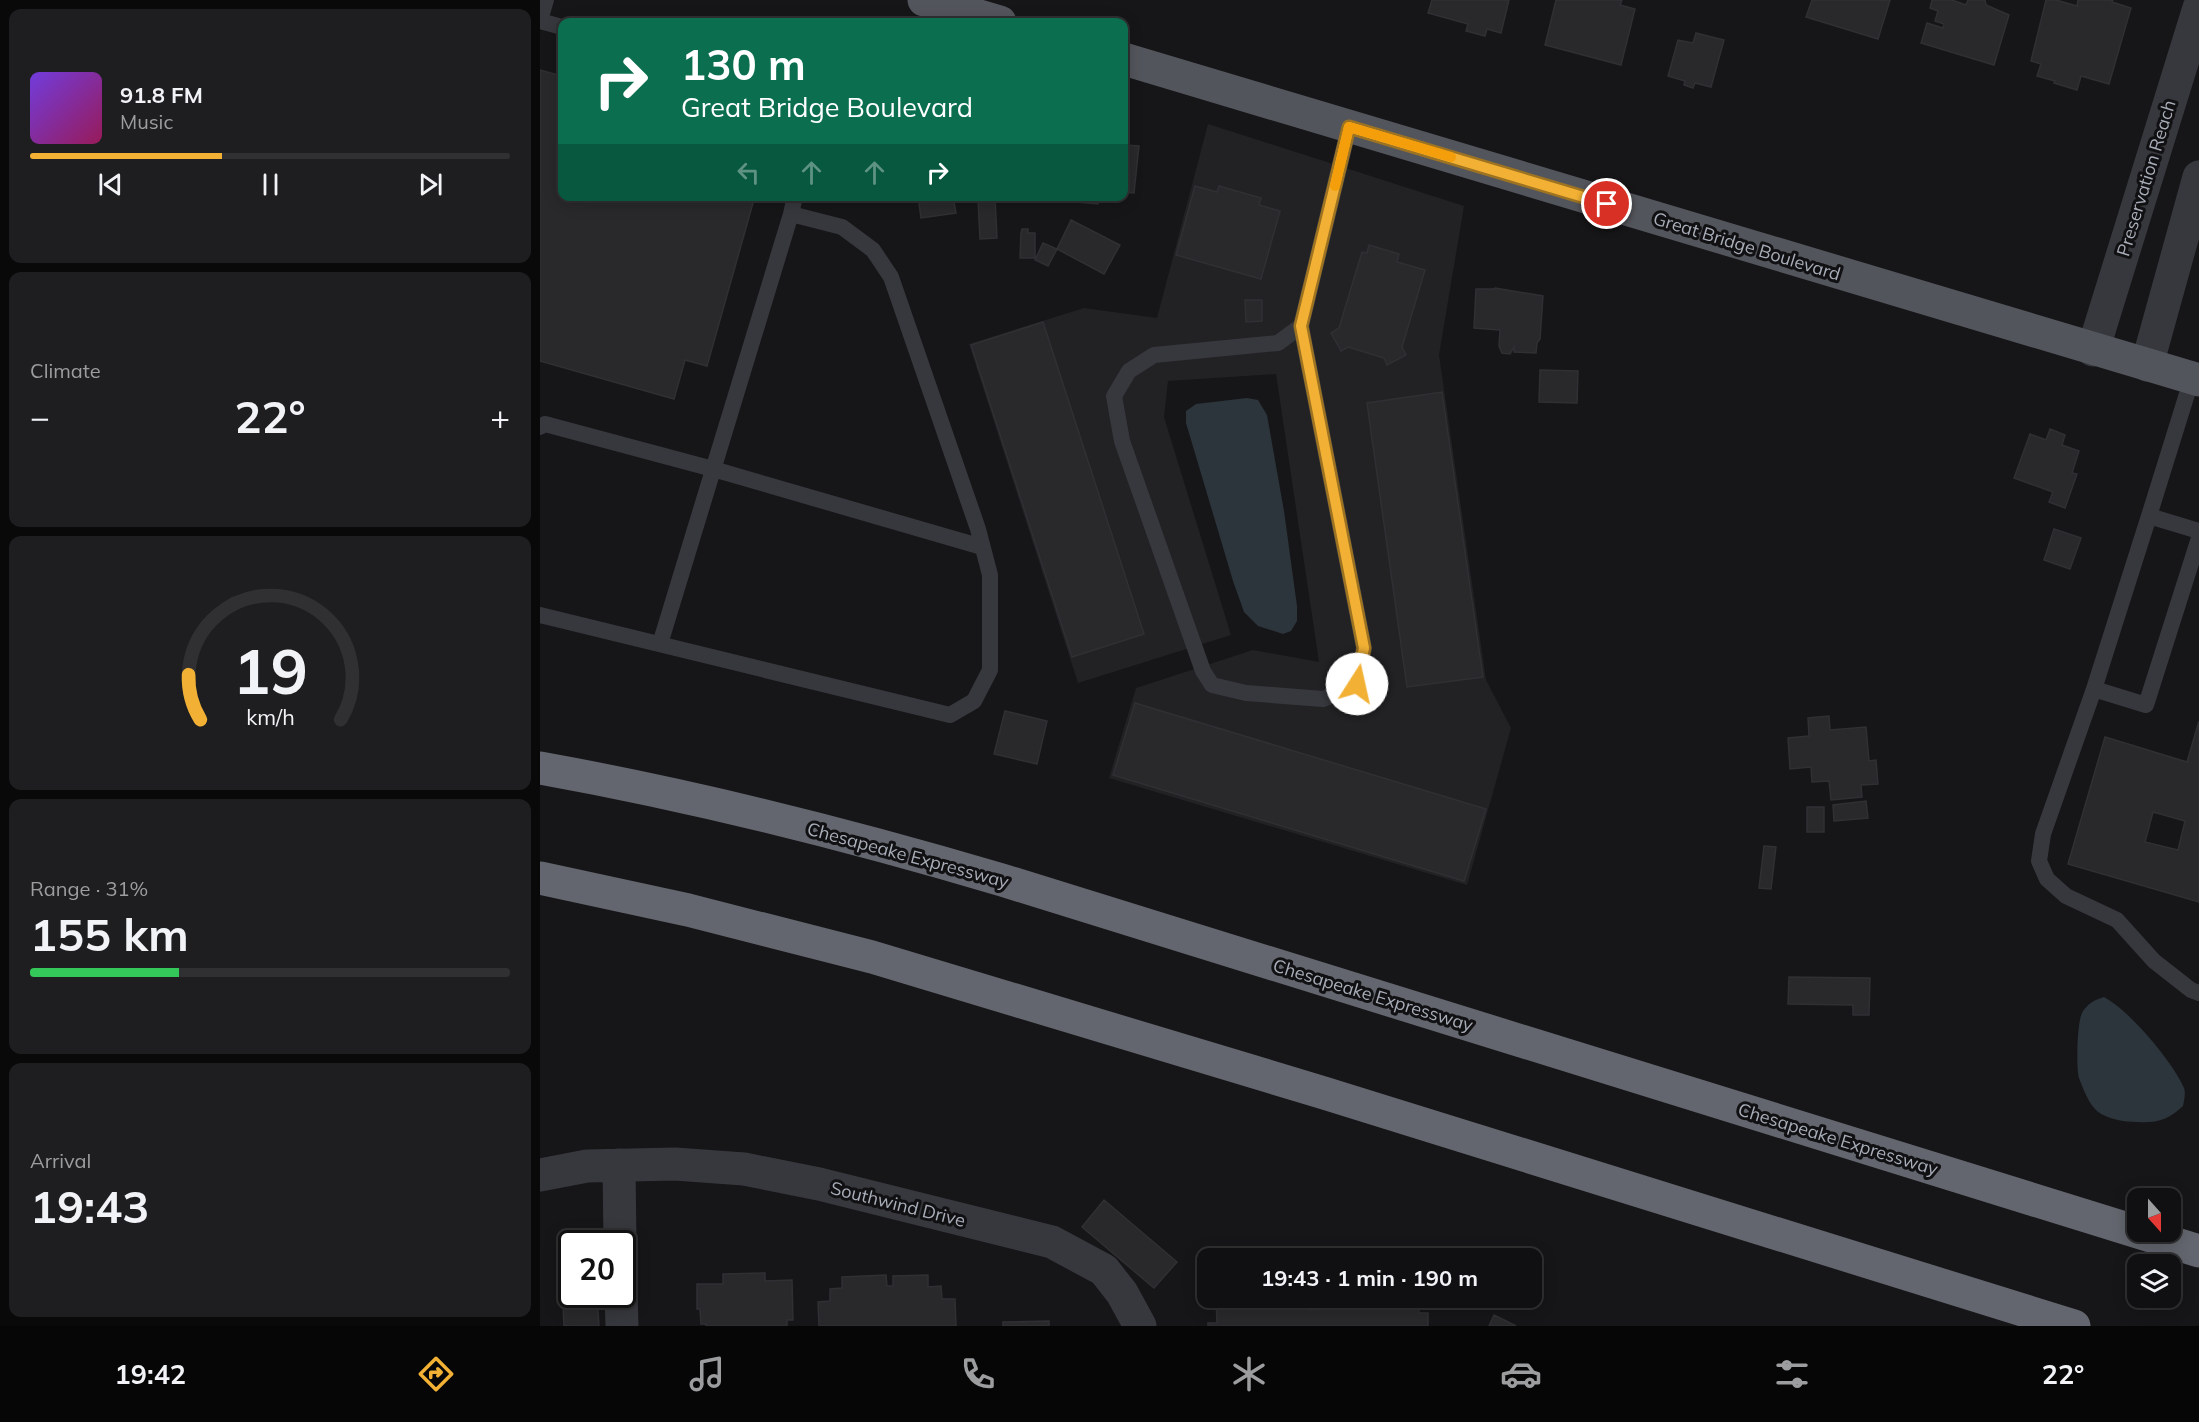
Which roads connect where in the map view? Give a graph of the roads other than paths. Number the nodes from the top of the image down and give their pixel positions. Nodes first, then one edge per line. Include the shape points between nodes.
1 (546, 0) edge
2 (924, 0) edge
3 (2199, 8) edge
4 (986, 18) edge
5 (540, 21) edge
6 (558, 26) edge
7 (1128, 60) edge
8 (1349, 127) junction
9 (2199, 177) edge
10 (794, 201) edge
11 (791, 214) junction
12 (1301, 326) junction
13 (2093, 350) junction
14 (2147, 365) junction
15 (2195, 379) edge
16 (540, 427) edge
17 (713, 469) junction
18 (2149, 516) junction
19 (2199, 531) edge
20 (2199, 538) edge
21 (982, 547) junction
22 (540, 615) edge
23 (660, 644) junction
24 (2094, 689) junction
25 (540, 763) edge
26 (540, 768) edge
27 (584, 776) junction
28 (540, 878) edge
29 (2199, 993) edge
30 (619, 1165) junction
31 (540, 1175) edge
32 (620, 1230) edge
33 (2199, 1251) edge
34 (621, 1308) edge
35 (622, 1326) edge
36 (1140, 1326) edge
37 (2074, 1326) edge

1 - 5 lane
2 - 4 main road
3 - 13 street, Preservation Reach
5 - 6 lane
7 - 8 main road, Great Bridge Boulevard
8 - 12 lane
8 - 13 main road, Great Bridge Boulevard
9 - 14 street
10 - 11 lane
11 - 17 lane
11 - 21 lane via 842,228 873,250 891,277
12 - 12 lane via 1278,343 1154,355 1129,371 1114,396 1122,441 1203,671 1212,684 1227,690 1323,699 1357,684 1364,648
13 - 14 main road, Great Bridge Boulevard
14 - 15 main road, Great Bridge Boulevard
15 - 18 lane
16 - 17 lane via 546,424
17 - 21 lane
17 - 23 lane
18 - 19 lane
18 - 24 lane
20 - 24 lane via 2146,705
21 - 23 lane via 990,575 990,670 974,701 950,715
22 - 23 lane
24 - 29 lane via 2043,834 2039,861 2047,879 2066,896 2117,920 2154,961
25 - 27 highway
26 - 27 highway, Chesapeake Expressway
27 - 33 highway, Chesapeake Expressway via 774,819 1002,879
28 - 37 highway via 688,909 872,957
30 - 31 street, Southwind Drive via 587,1166
30 - 32 street
30 - 36 street, Southwind Drive via 744,1169 1052,1242 1104,1270
34 - 35 street

